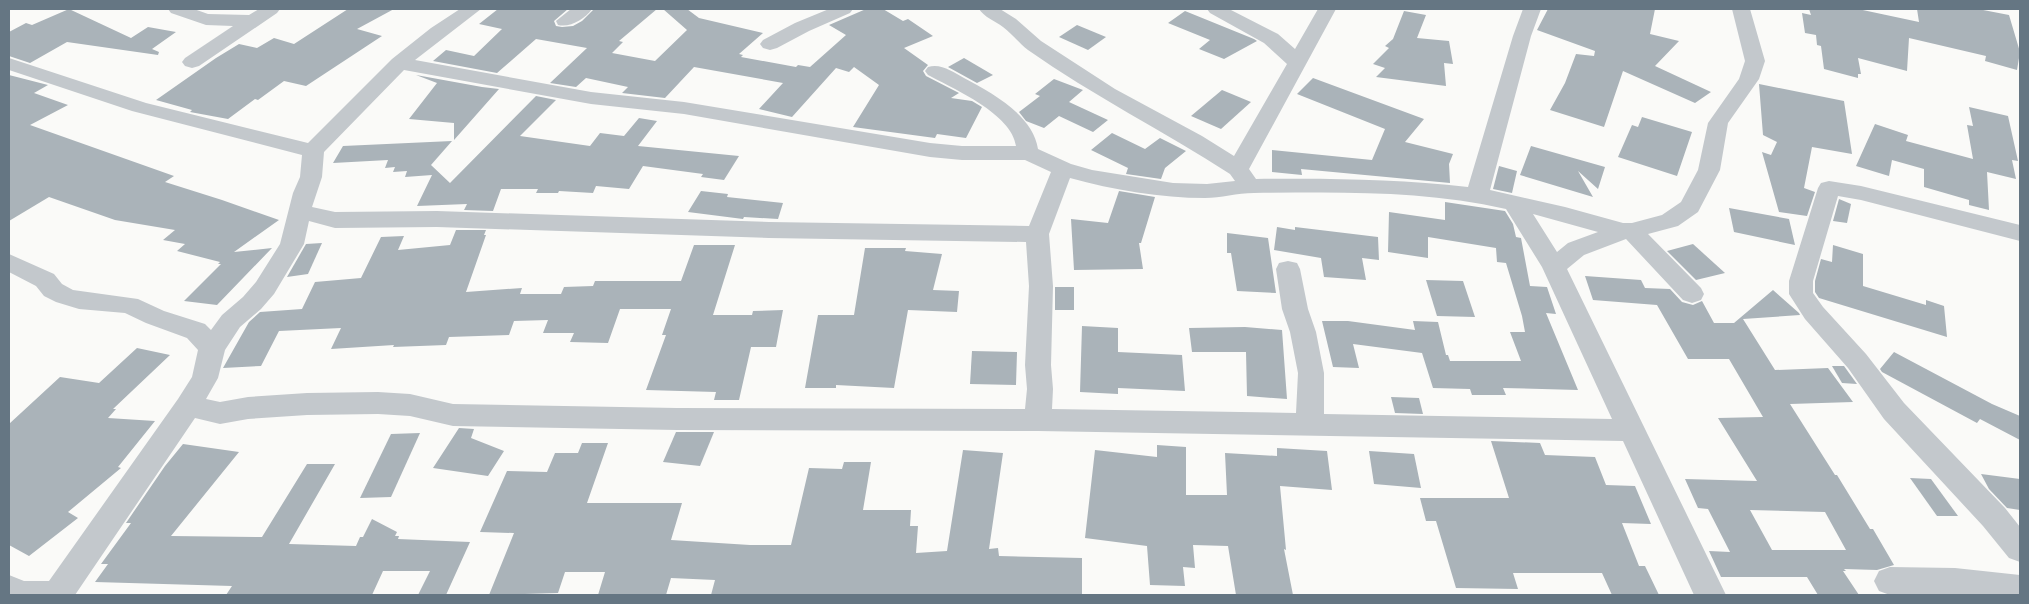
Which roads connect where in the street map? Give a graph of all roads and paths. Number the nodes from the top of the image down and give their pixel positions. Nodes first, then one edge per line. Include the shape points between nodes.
1 (177, 9) edge
2 (271, 9) edge
3 (472, 9) edge
4 (583, 9) edge
5 (844, 9) edge
6 (988, 9) edge
7 (1216, 9) edge
8 (1327, 9) edge
9 (1532, 9) edge
10 (1741, 9) edge
11 (251, 21) junction
12 (565, 22) dead end
13 (770, 44) dead end
14 (192, 62) dead end
15 (399, 63) junction
16 (9, 64) edge
17 (1297, 64) junction
18 (935, 70) dead end
19 (313, 151) junction
20 (1028, 153) junction
21 (1063, 169) junction
22 (1244, 178) junction
23 (1477, 195) junction
24 (1515, 204) junction
25 (301, 212) junction
26 (1627, 231) junction
27 (2020, 233) edge
28 (1037, 234) junction
29 (9, 262) edge
30 (1554, 267) junction
31 (1288, 270) dead end
32 (1692, 294) dead end
33 (212, 348) junction
34 (188, 406) junction
35 (1038, 420) junction
36 (1310, 424) junction
37 (1632, 430) junction
38 (2020, 549) edge
39 (1890, 581) dead end
40 (9, 589) edge
41 (2020, 590) edge
42 (58, 595) edge
43 (1710, 595) edge

1 - 11 street via 206,19
2 - 11 street
3 - 15 street
4 - 12 street
5 - 13 street
6 - 22 street via 1034,46 1108,94 1194,141
7 - 17 street via 1279,45
8 - 17 street
9 - 23 street
10 - 26 street via 1755,61 1749,79 1718,124 1709,170 1690,207 1670,221
11 - 14 street
15 - 19 street
15 - 20 street via 591,98 762,120 930,150
16 - 19 street via 140,107
17 - 22 street
18 - 20 street via 990,101 1016,125 1026,139
19 - 25 street via 311,177
20 - 21 street
21 - 22 street via 1091,177 1172,190 1207,191
21 - 28 street
22 - 23 street
23 - 24 street
24 - 26 street
24 - 30 street
25 - 28 street via 335,220 437,219 769,230
25 - 33 street via 292,244 279,268 252,303 231,320
26 - 30 street via 1576,249
26 - 32 street
27 - 38 street via 1829,188 1801,281 1801,294 1894,411
28 - 35 street via 1041,286
29 - 33 street via 45,280 53,290 65,296 129,305 196,332
30 - 37 street
31 - 36 street via 1311,373
33 - 34 street via 205,378
34 - 35 street via 220,413 308,404 378,403 410,405 453,416
34 - 42 street
35 - 36 street
36 - 37 street
37 - 43 street
39 - 41 street via 1974,582
40 - 42 street via 21,595

